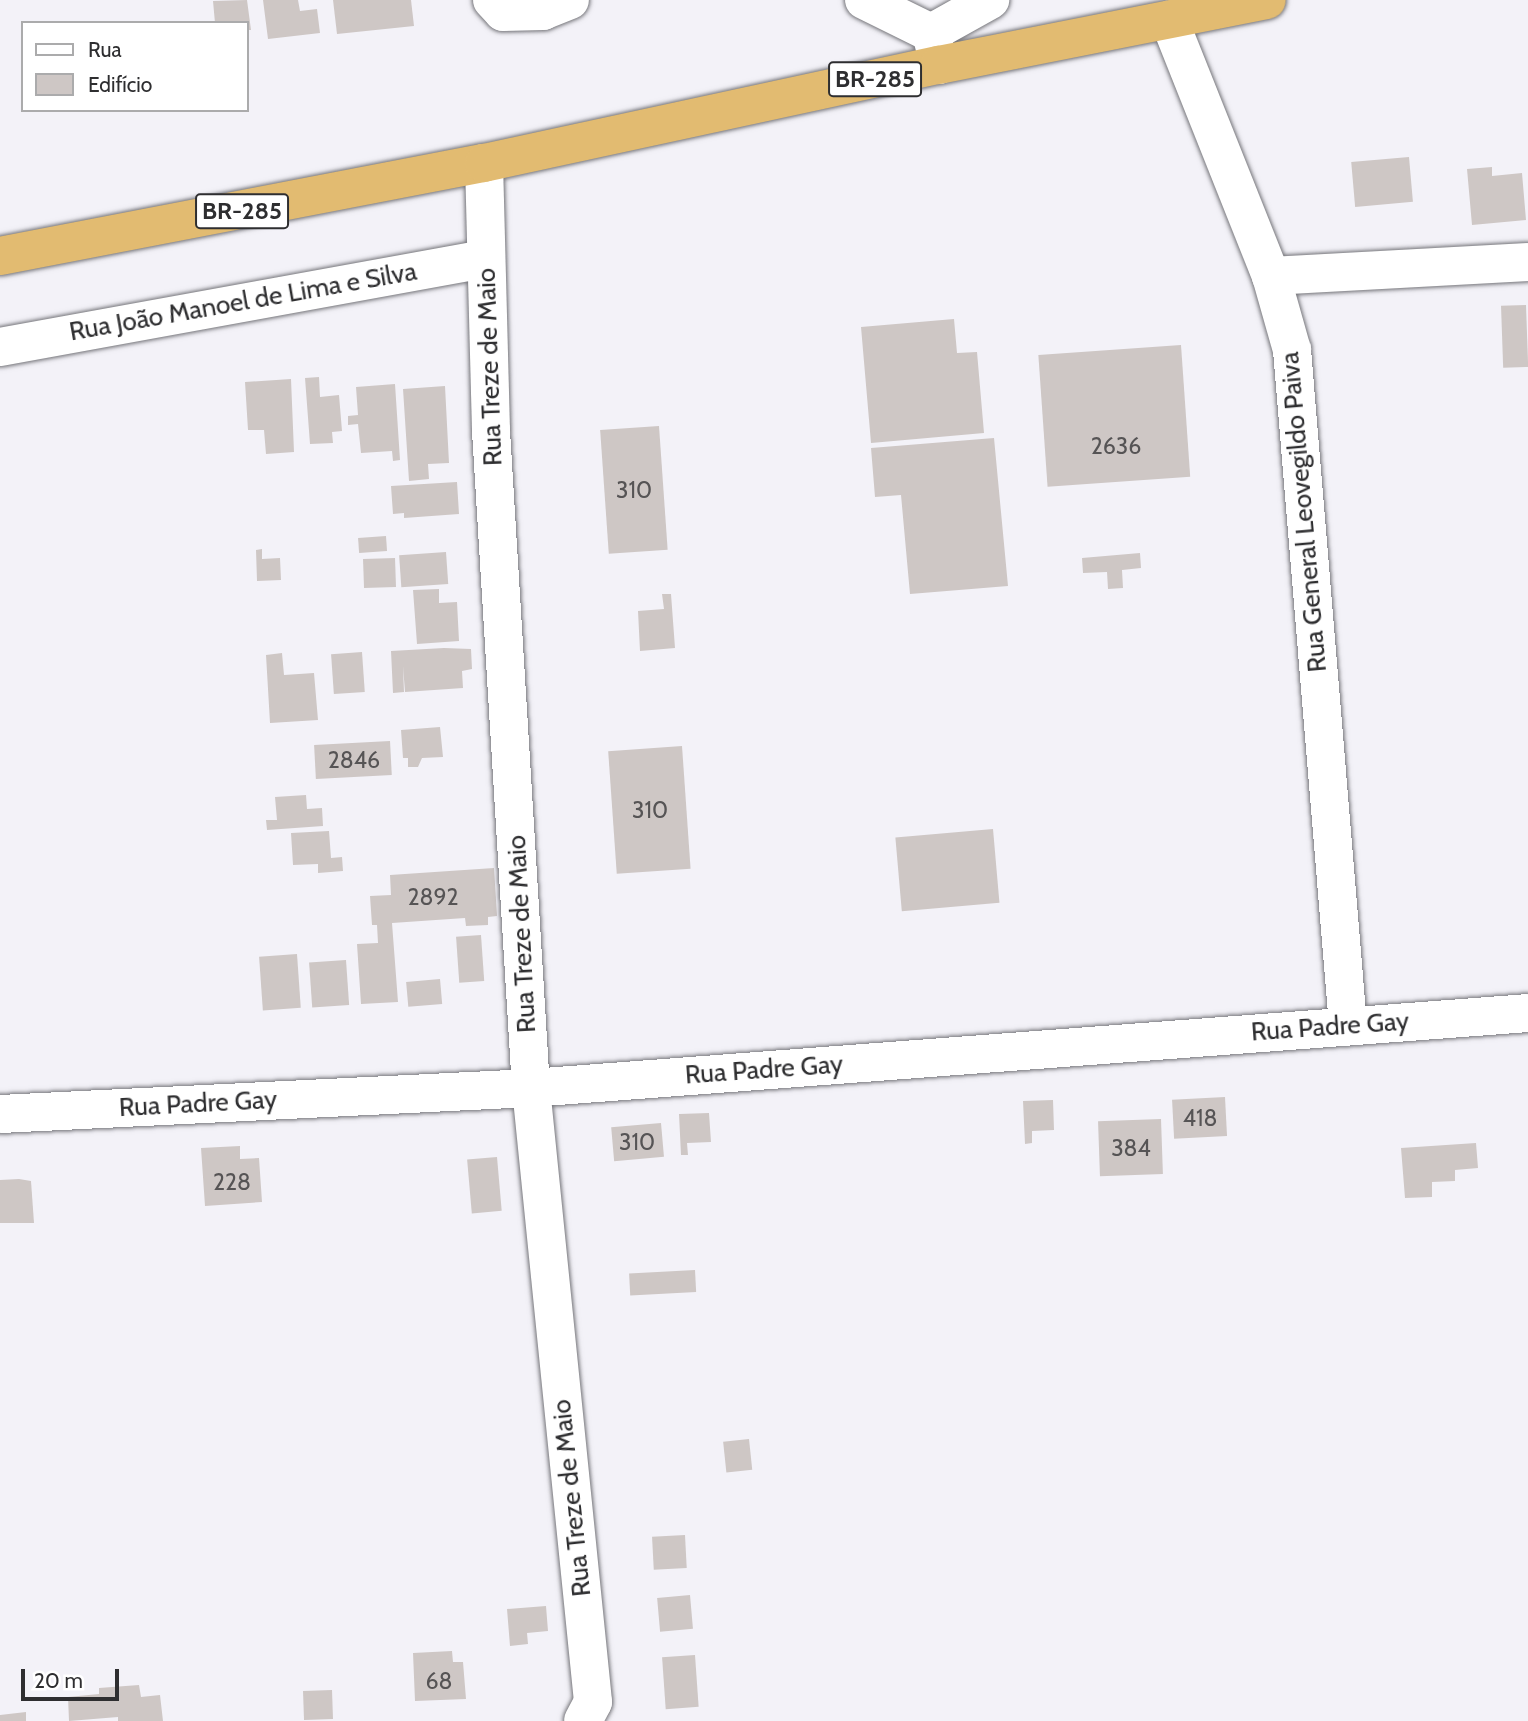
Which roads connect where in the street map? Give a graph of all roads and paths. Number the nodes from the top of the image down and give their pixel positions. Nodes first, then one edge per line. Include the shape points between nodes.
1 (492, 0) edge
2 (570, 0) edge
3 (864, 0) edge
4 (990, 0) edge
5 (1267, 0) edge
6 (1169, 20) junction
7 (935, 49) junction
8 (484, 163) junction
9 (0, 256) edge
10 (486, 259) junction
11 (1528, 262) edge
12 (1271, 276) junction
13 (0, 347) edge
14 (1528, 1013) edge
15 (1348, 1025) junction
16 (531, 1088) junction
17 (0, 1114) edge
18 (588, 1711) edge

1 - 2 street via 503,12 543,11
3 - 7 street
4 - 7 street
5 - 6 highway, BR-285
6 - 7 highway, BR-285
6 - 12 street, Rua General Leovegildo Paiva
7 - 8 highway, BR-285
8 - 9 highway, BR-285
8 - 10 street, Rua Treze de Maio
10 - 13 street, Rua João Manoel de Lima e Silva
10 - 16 street, Rua Treze de Maio via 491,431
11 - 12 street
12 - 15 street, Rua General Leovegildo Paiva via 1292,350
14 - 15 street, Rua Padre Gay
15 - 16 street, Rua Padre Gay
16 - 17 street, Rua Padre Gay
16 - 18 street, Rua Treze de Maio

